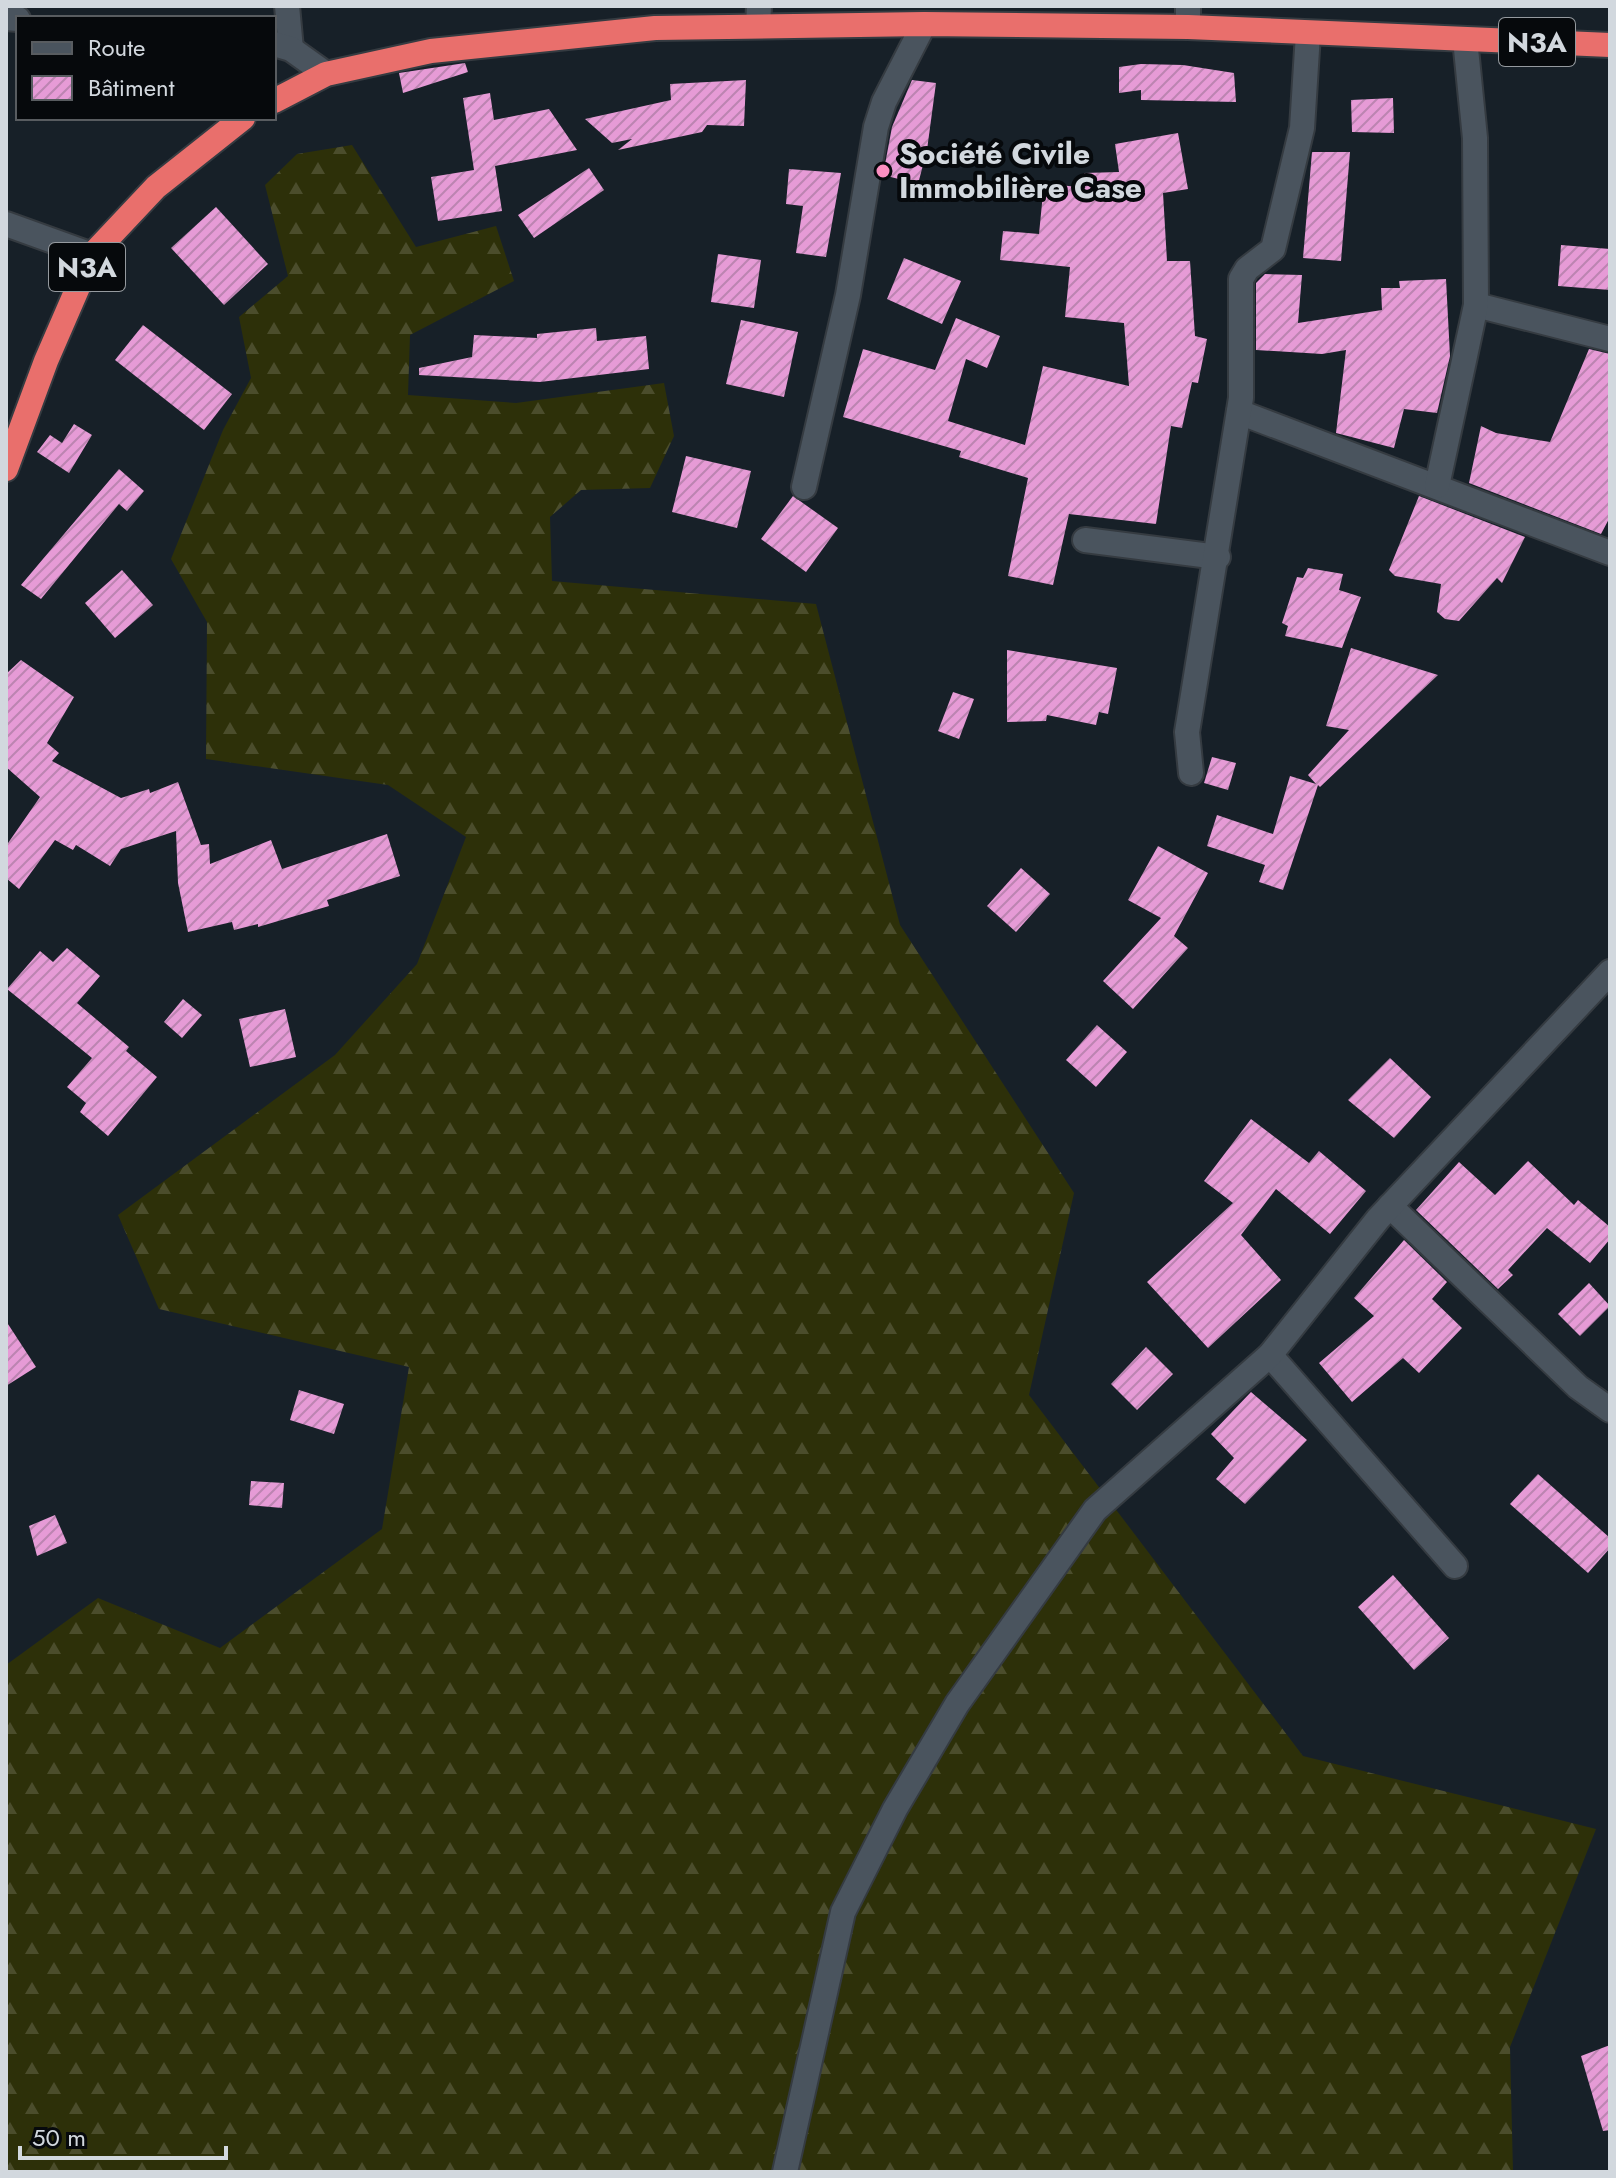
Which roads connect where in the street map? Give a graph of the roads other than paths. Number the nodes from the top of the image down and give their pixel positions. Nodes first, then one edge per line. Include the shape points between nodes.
1 (287, 6) edge
2 (758, 16) edge
3 (1188, 17) edge
4 (924, 24) junction
5 (1308, 34) junction
6 (1465, 39) junction
7 (1610, 45) edge
8 (282, 46) edge
9 (326, 74) junction
10 (276, 100) edge
11 (240, 120) edge
12 (6, 224) edge
13 (92, 255) junction
14 (1476, 305) junction
15 (1610, 339) edge
16 (1239, 412) junction
17 (6, 469) edge
18 (1437, 486) junction
19 (804, 487) dead end
20 (1085, 540) dead end
21 (1610, 553) edge
22 (1218, 557) junction
23 (1191, 773) dead end
24 (1610, 972) edge
25 (1390, 1206) junction
26 (1270, 1355) junction
27 (1610, 1410) edge
28 (1455, 1566) dead end
29 (785, 2172) edge

1 - 8 street
2 - 4 highway, N3A
2 - 9 highway, N3A via 431,51
3 - 4 highway, N3A
3 - 5 highway, N3A
4 - 19 street via 876,127 848,295
5 - 6 highway, N3A
5 - 16 street via 1302,128 1273,249 1241,279
6 - 7 highway, N3A
6 - 14 street via 1475,138
8 - 9 street
9 - 10 highway, N3A
11 - 13 highway, N3A via 156,187
12 - 13 street
13 - 17 highway, N3A
14 - 15 street
14 - 18 street
16 - 18 street
16 - 22 street
18 - 21 street
20 - 22 street
22 - 23 street via 1187,732
24 - 25 street
25 - 26 street
25 - 27 street via 1578,1387
26 - 28 street
26 - 29 street via 1095,1510 957,1704 843,1912

